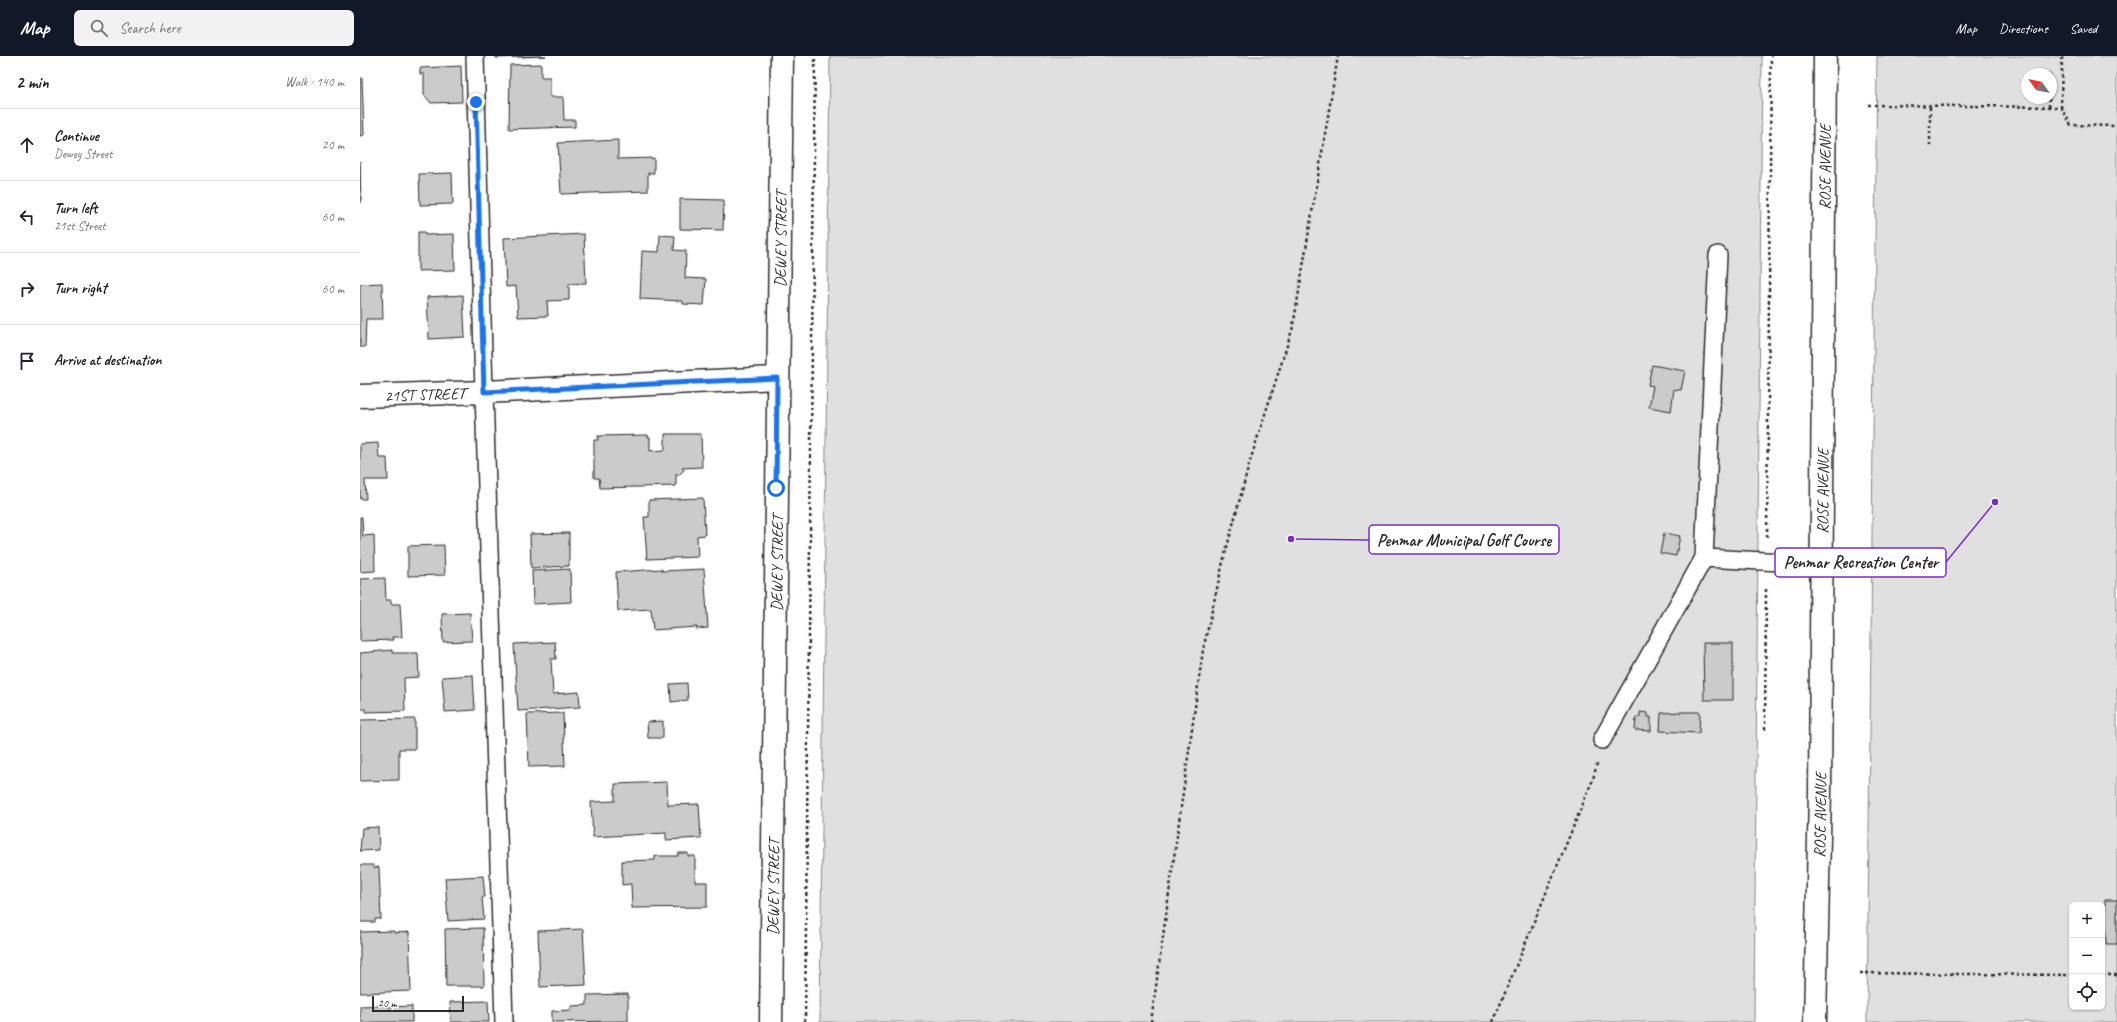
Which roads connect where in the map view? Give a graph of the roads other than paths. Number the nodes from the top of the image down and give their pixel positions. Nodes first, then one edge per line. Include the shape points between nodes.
1 (475, 56) edge
2 (782, 56) edge
3 (1825, 56) edge
4 (1718, 254) dead end
5 (777, 378) junction
6 (484, 392) junction
7 (360, 396) edge
8 (1704, 558) junction
9 (1822, 564) junction
10 (1602, 740) road end
11 (504, 1022) edge
12 (771, 1022) edge
13 (1815, 1022) edge

1 - 6 lane
2 - 5 street, DEWEY STREET
3 - 9 street, ROSE AVENUE
4 - 8 lane
5 - 6 street, 21ST STREET
5 - 12 street, DEWEY STREET
6 - 7 street, 21ST STREET
6 - 11 lane
8 - 9 lane
8 - 10 lane
9 - 13 street, ROSE AVENUE

